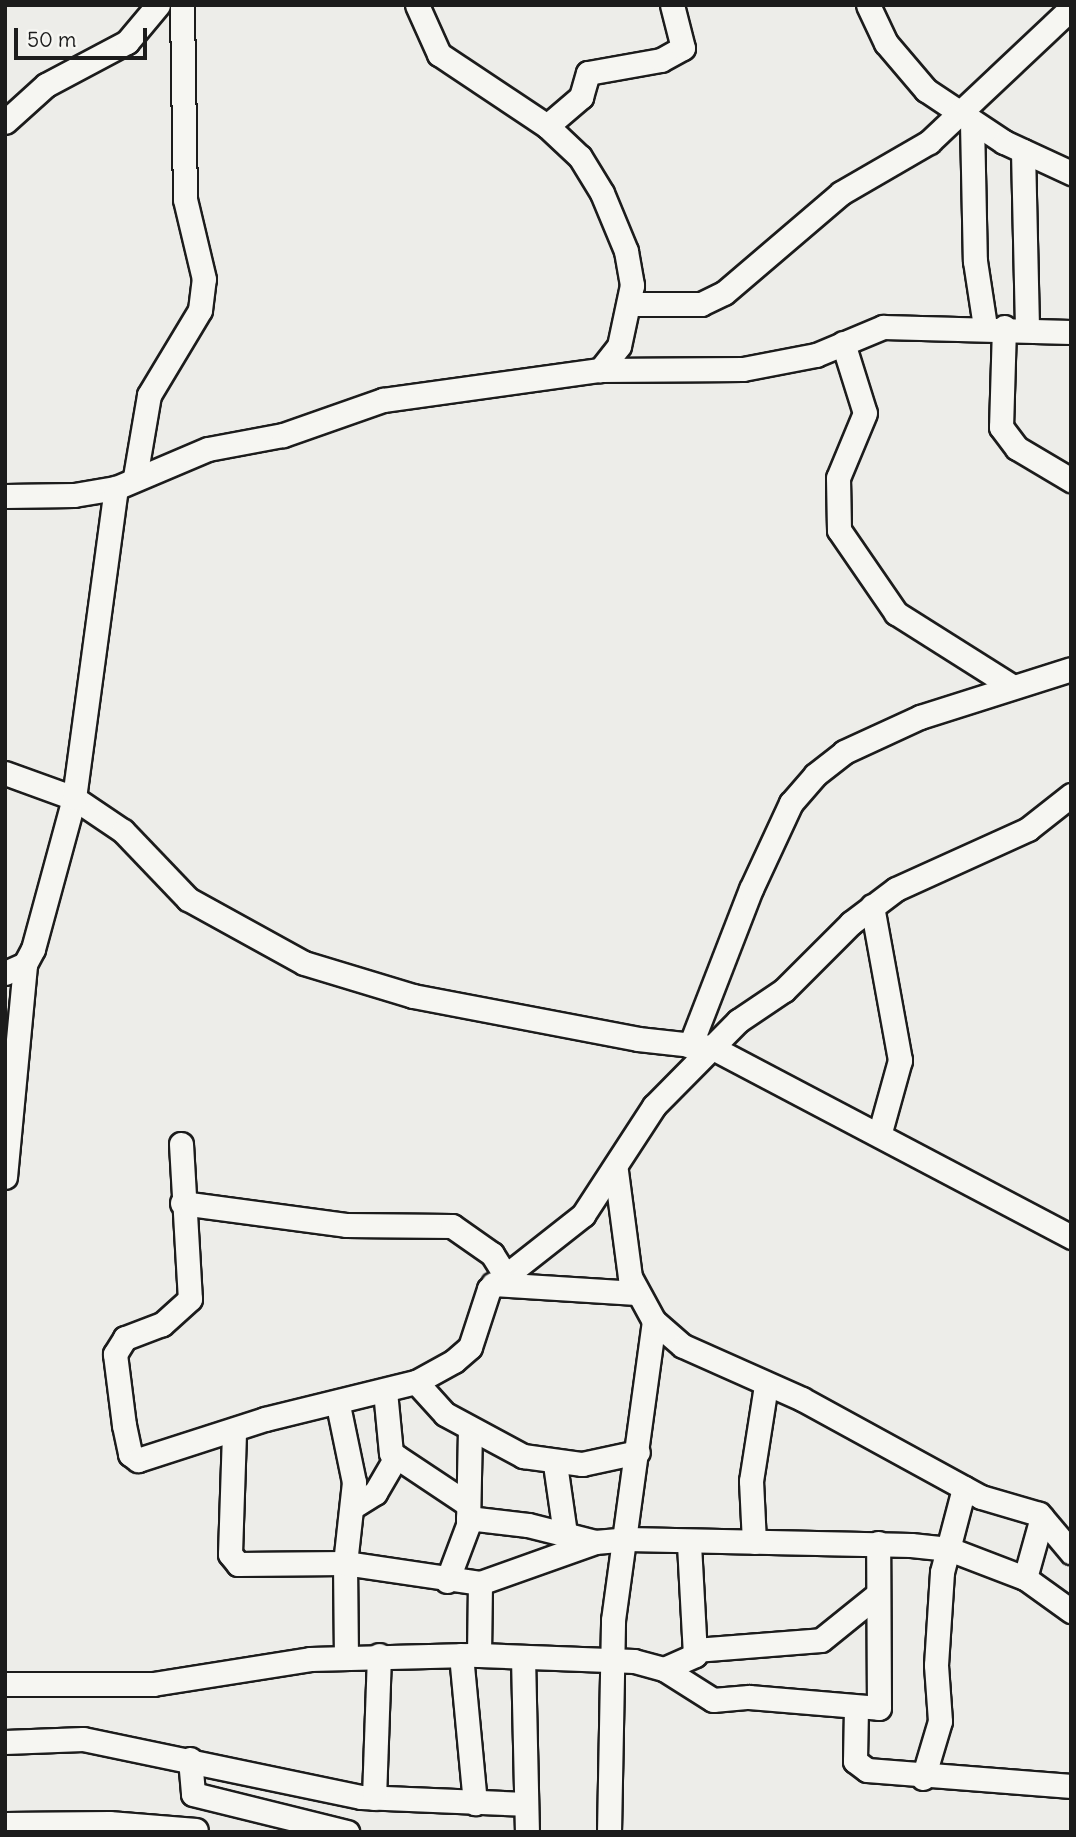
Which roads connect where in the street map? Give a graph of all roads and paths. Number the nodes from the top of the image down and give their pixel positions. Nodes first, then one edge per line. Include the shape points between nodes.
1 (158, 5) edge
2 (181, 5) edge
3 (417, 5) edge
4 (672, 5) edge
5 (868, 5) edge
6 (1069, 15) edge
7 (16, 100) edge
8 (965, 118) junction
9 (5, 122) edge
10 (547, 126) junction
11 (1023, 151) junction
12 (1071, 173) edge
13 (631, 304) junction
14 (1005, 327) junction
15 (1071, 332) edge
16 (844, 343) junction
17 (600, 370) junction
18 (1071, 480) edge
19 (126, 483) junction
20 (5, 496) edge
21 (1071, 669) edge
22 (1010, 685) junction
23 (6, 774) edge
24 (1071, 795) edge
25 (74, 799) junction
26 (872, 906) junction
27 (15, 968) edge
28 (700, 1046) junction
29 (880, 1132) junction
30 (181, 1144) dead end
31 (616, 1171) junction
32 (5, 1177) edge
33 (182, 1203) junction
34 (1071, 1237) edge
35 (499, 1278) junction
36 (637, 1293) junction
37 (654, 1321) junction
38 (416, 1382) junction
39 (766, 1385) junction
40 (385, 1391) junction
41 (338, 1405) junction
42 (470, 1429) junction
43 (234, 1433) junction
44 (638, 1452) junction
45 (396, 1457) junction
46 (555, 1464) junction
47 (964, 1488) junction
48 (354, 1506) junction
49 (467, 1511) junction
50 (1042, 1517) junction
51 (565, 1532) junction
52 (627, 1539) junction
53 (595, 1542) junction
54 (754, 1542) junction
55 (878, 1543) junction
56 (689, 1544) junction
57 (948, 1549) junction
58 (1071, 1552) edge
59 (345, 1563) junction
60 (1026, 1578) junction
61 (447, 1581) junction
62 (480, 1583) junction
63 (878, 1594) junction
64 (1071, 1611) edge
65 (695, 1650) junction
66 (379, 1654) junction
67 (470, 1655) junction
68 (346, 1656) junction
69 (523, 1657) junction
70 (613, 1659) junction
71 (664, 1669) junction
72 (5, 1684) edge
73 (856, 1708) junction
74 (5, 1742) edge
75 (190, 1759) junction
76 (923, 1778) junction
77 (1071, 1786) edge
78 (193, 1794) junction
79 (374, 1798) junction
80 (475, 1803) junction
81 (525, 1804) junction
82 (5, 1824) edge
83 (196, 1831) edge
84 (347, 1832) edge
85 (527, 1832) edge
86 (609, 1832) edge

1 - 7 street via 107,58
2 - 19 street via 185,199 204,279 200,310 149,395
3 - 10 street via 439,54
4 - 10 street via 683,48 661,60 588,73 581,97
5 - 8 street via 905,69
6 - 8 street
7 - 9 street
8 - 11 street
8 - 13 street via 841,193 724,293 701,304
8 - 14 street via 975,261
10 - 13 street via 580,157 603,193 626,251
11 - 12 street
11 - 14 street
13 - 17 street via 619,346
14 - 15 street
14 - 16 street via 883,327
14 - 18 street via 1001,427 1017,447
16 - 17 street via 816,355 743,369
16 - 22 street via 866,413 838,478 839,530 896,613
17 - 19 street via 383,400 284,435 208,449
19 - 20 street via 74,495
19 - 25 street
21 - 22 street
22 - 28 street via 869,740 815,775 791,803 751,888
23 - 25 street
24 - 26 street via 1028,829 896,888
25 - 27 street
25 - 28 street via 123,831 188,900 304,963 413,996
26 - 28 street via 784,990
26 - 29 street via 900,1060
27 - 32 street
28 - 29 street
28 - 31 street via 634,1132
29 - 34 street
30 - 33 street
31 - 35 street via 583,1215
31 - 36 street via 627,1270
33 - 35 street via 346,1225 452,1226 492,1254
33 - 43 street via 190,1299 162,1324 125,1338 115,1354 130,1454 138,1460 158,1457
35 - 36 street
35 - 38 street via 467,1350
36 - 37 street
37 - 39 street via 684,1346
37 - 44 street
38 - 40 street
38 - 42 street via 445,1414
39 - 47 street
39 - 54 street via 751,1481
40 - 41 street
40 - 45 street via 389,1447
41 - 43 street via 265,1419
41 - 48 street
42 - 46 street via 508,1450
42 - 49 street
43 - 59 street via 233,1562
44 - 46 street via 596,1463
44 - 52 street
45 - 48 street via 375,1493
45 - 49 street
46 - 51 street
47 - 50 street
47 - 57 street
48 - 59 street
49 - 51 street
49 - 61 street
50 - 58 street
50 - 60 street
51 - 53 street
52 - 53 street
52 - 56 street
52 - 70 street via 618,1578
53 - 62 street
54 - 55 street
54 - 56 street
55 - 57 street
55 - 63 street
56 - 65 street
57 - 60 street
57 - 76 street via 938,1621 940,1721
59 - 61 street
59 - 68 street
60 - 64 street
61 - 62 street
62 - 67 street
63 - 65 street via 821,1640
63 - 73 street via 882,1706
65 - 71 street via 693,1657
66 - 67 street
66 - 68 street
66 - 79 street
67 - 69 street
67 - 80 street
68 - 72 street via 153,1684
69 - 70 street
69 - 81 street
70 - 71 street
70 - 86 street
71 - 73 street via 713,1700 749,1697
73 - 76 street via 857,1766
74 - 75 street via 83,1739 157,1757
75 - 78 street
75 - 79 street
76 - 77 street
78 - 83 street
78 - 84 street
79 - 80 street
80 - 81 street
81 - 85 street
82 - 83 street via 109,1823

